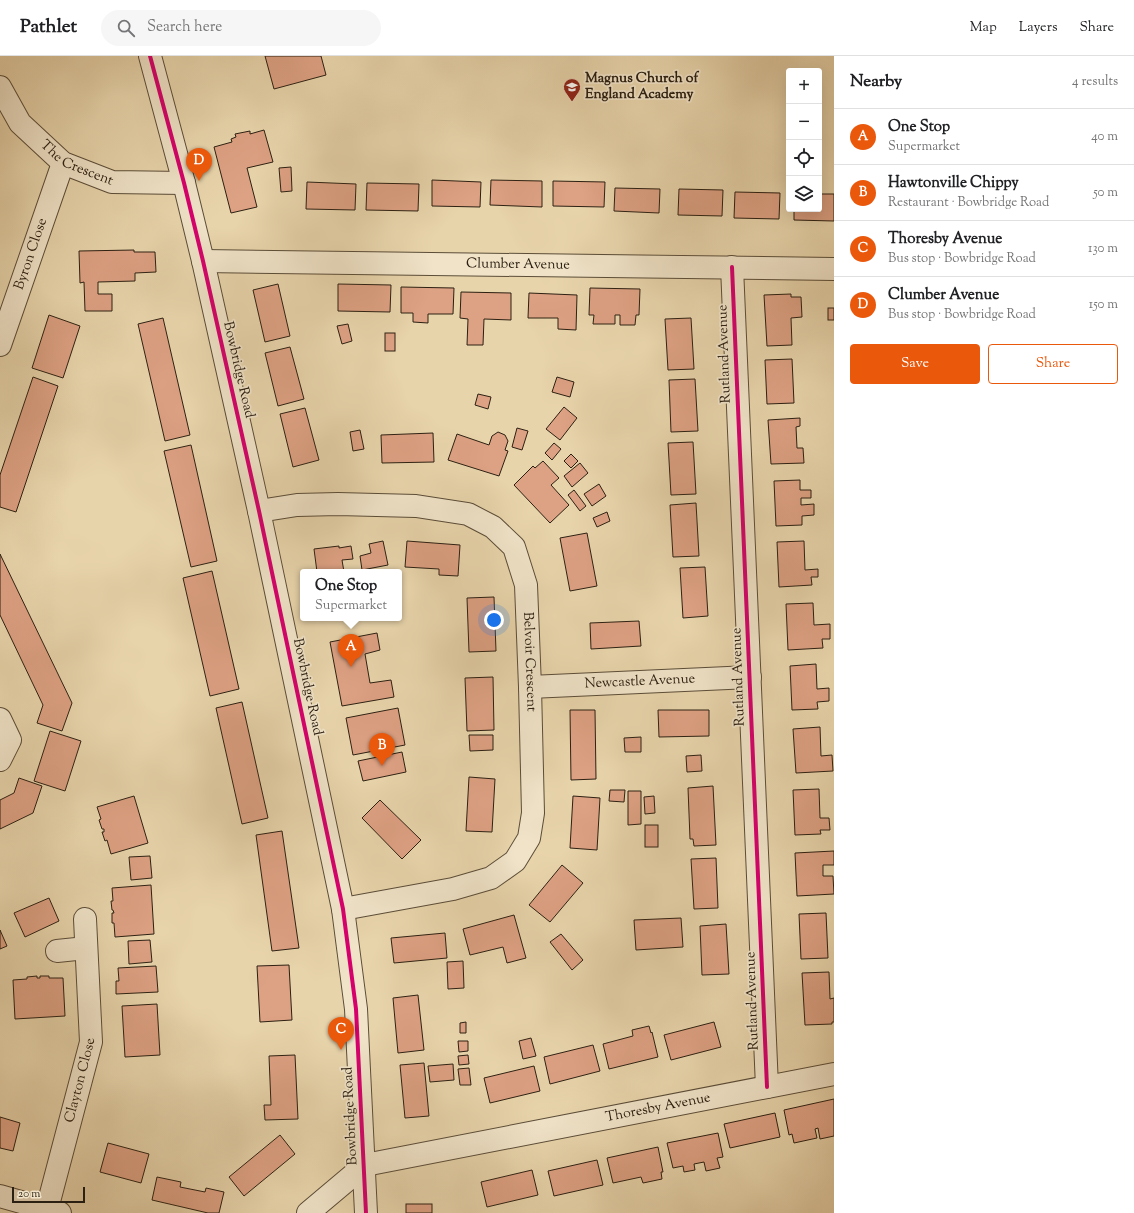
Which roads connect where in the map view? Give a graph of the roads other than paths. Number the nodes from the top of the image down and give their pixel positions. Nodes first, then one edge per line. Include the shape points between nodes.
1 (150, 56) edge
2 (0, 88) edge
3 (63, 163) junction
4 (184, 183) junction
5 (203, 261) junction
6 (732, 268) junction
7 (834, 269) edge
8 (0, 345) edge
9 (259, 511) junction
10 (750, 677) junction
11 (530, 688) junction
12 (0, 719) edge
13 (0, 760) edge
14 (343, 909) junction
15 (85, 919) dead end
16 (86, 948) junction
17 (57, 951) dead end
18 (834, 1074) edge
19 (767, 1086) junction
20 (365, 1165) junction
21 (0, 1196) edge
22 (54, 1211) edge
23 (308, 1213) edge
24 (366, 1213) edge

1 - 4 street, Bowbridge Road
2 - 3 street, The Crescent via 20,123
3 - 4 street, The Crescent via 112,182
3 - 8 street, Byron Close
4 - 5 street, Bowbridge Road
5 - 6 street, Clumber Avenue
5 - 9 street, Bowbridge Road
6 - 7 street, Clumber Avenue
6 - 10 street, Rutland Avenue
9 - 11 street, Belvoir Crescent via 298,505 416,506 468,514 493,526 514,548 526,585
9 - 14 street, Bowbridge Road
10 - 11 street, Newcastle Avenue
10 - 19 street, Rutland Avenue
11 - 14 street, Belvoir Crescent via 533,813 529,838 515,861 491,878 454,889
12 - 13 street via 10,740
14 - 20 street, Bowbridge Road via 356,1009
15 - 16 street, Clayton Close
16 - 17 street
16 - 22 street, Clayton Close via 91,1042
18 - 19 street, Thoresby Avenue
19 - 20 street, Thoresby Avenue
20 - 23 street
20 - 24 street, Bowbridge Road
21 - 22 street

